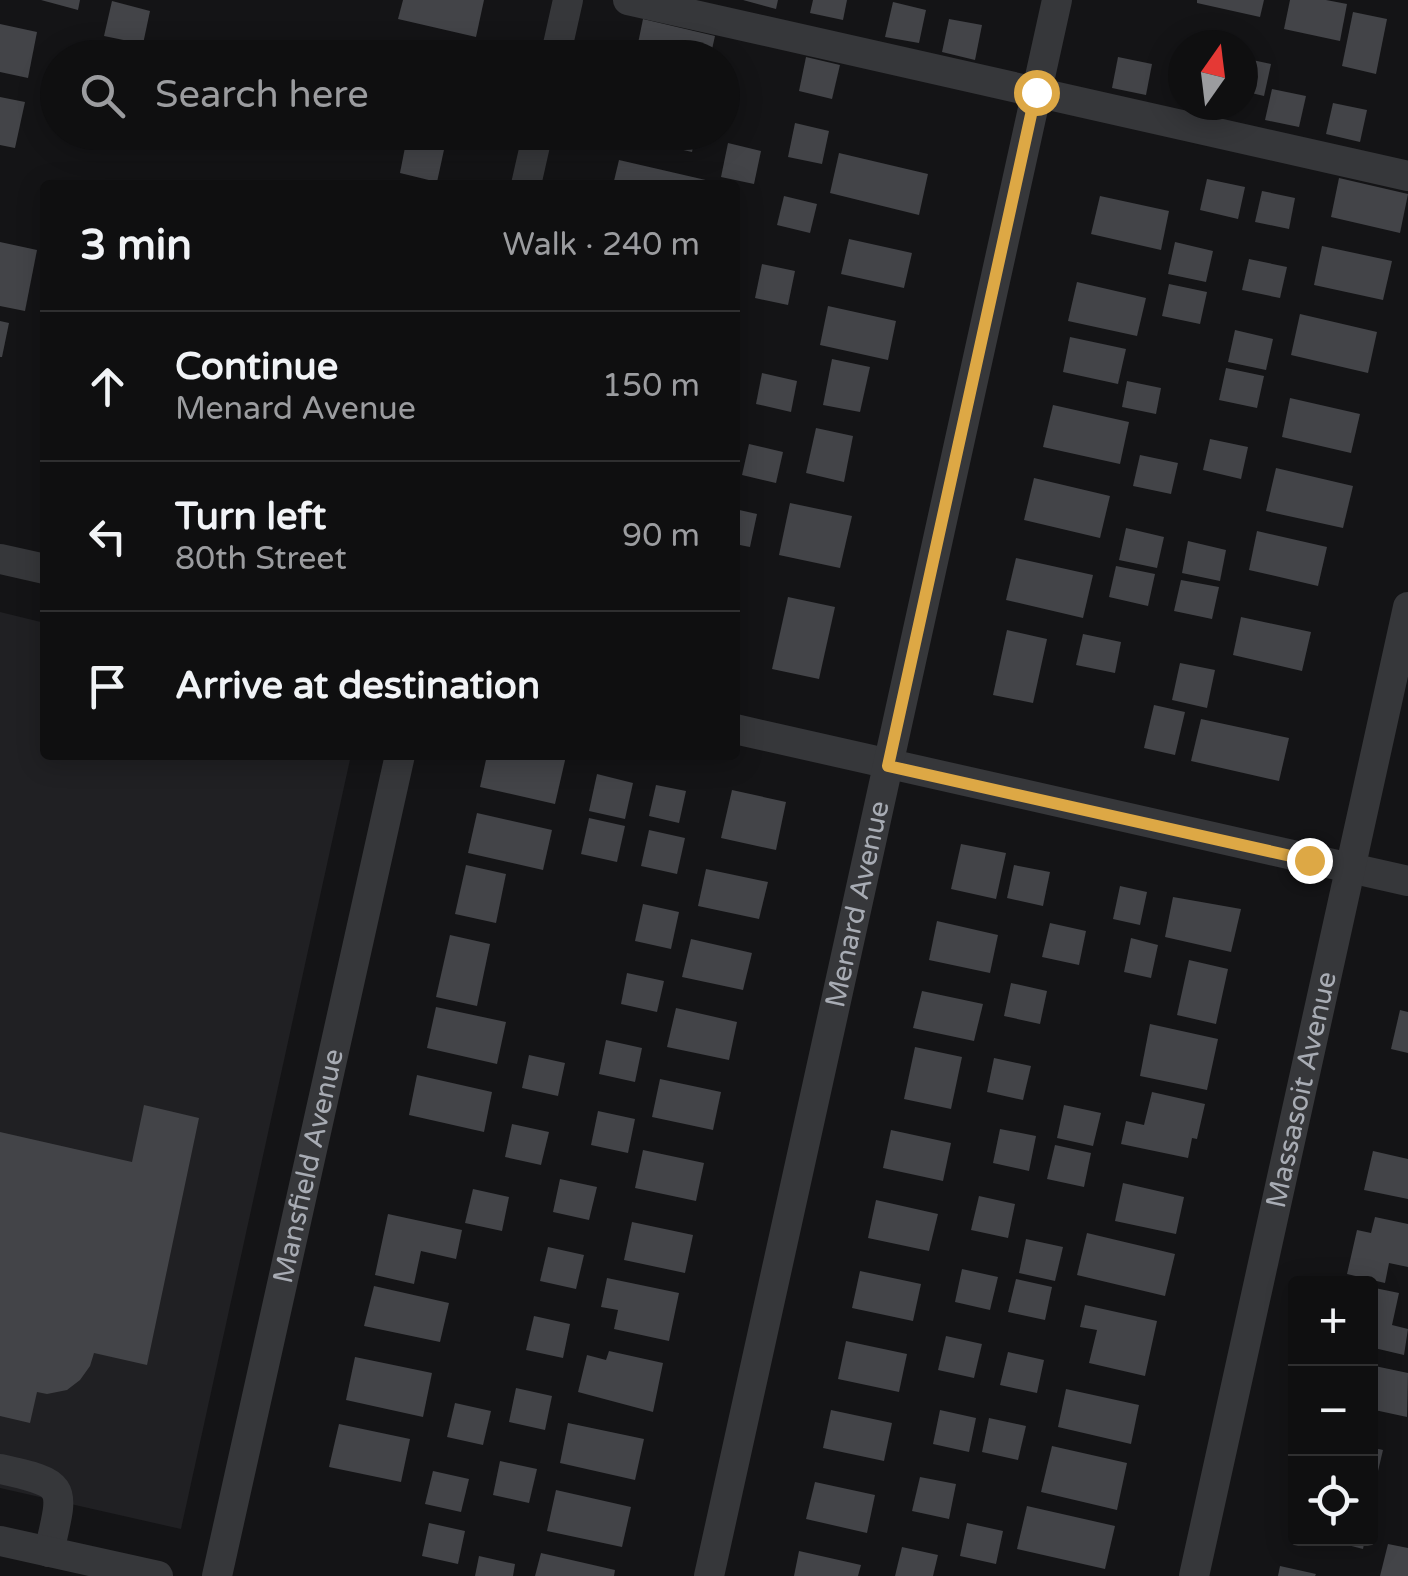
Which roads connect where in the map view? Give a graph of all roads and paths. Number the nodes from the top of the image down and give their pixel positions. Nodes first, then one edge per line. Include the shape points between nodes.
1 (568, 0) edge
2 (628, 0) edge
3 (1056, 0) edge
4 (559, 40) edge
5 (1036, 92) junction
6 (534, 150) edge
7 (1408, 176) edge
8 (527, 180) edge
9 (0, 559) edge
10 (40, 568) edge
11 (1408, 607) edge
12 (740, 730) edge
13 (399, 760) edge
14 (888, 766) junction
15 (1350, 869) junction
16 (1408, 881) edge
17 (0, 1469) edge
18 (0, 1541) edge
19 (49, 1552) junction
20 (158, 1576) edge
21 (218, 1576) edge
22 (709, 1576) edge
23 (1194, 1576) edge

1 - 4 street
2 - 5 street
3 - 5 street, Menard Avenue
5 - 7 street
5 - 14 street, Menard Avenue
6 - 8 street
9 - 10 street
11 - 15 street, Massasoit Avenue
12 - 14 street
13 - 21 street, Mansfield Avenue
14 - 15 street
14 - 22 street, Menard Avenue
15 - 16 street
15 - 23 street, Massasoit Avenue
17 - 19 street via 55,1487 61,1500
18 - 19 street
19 - 20 street

